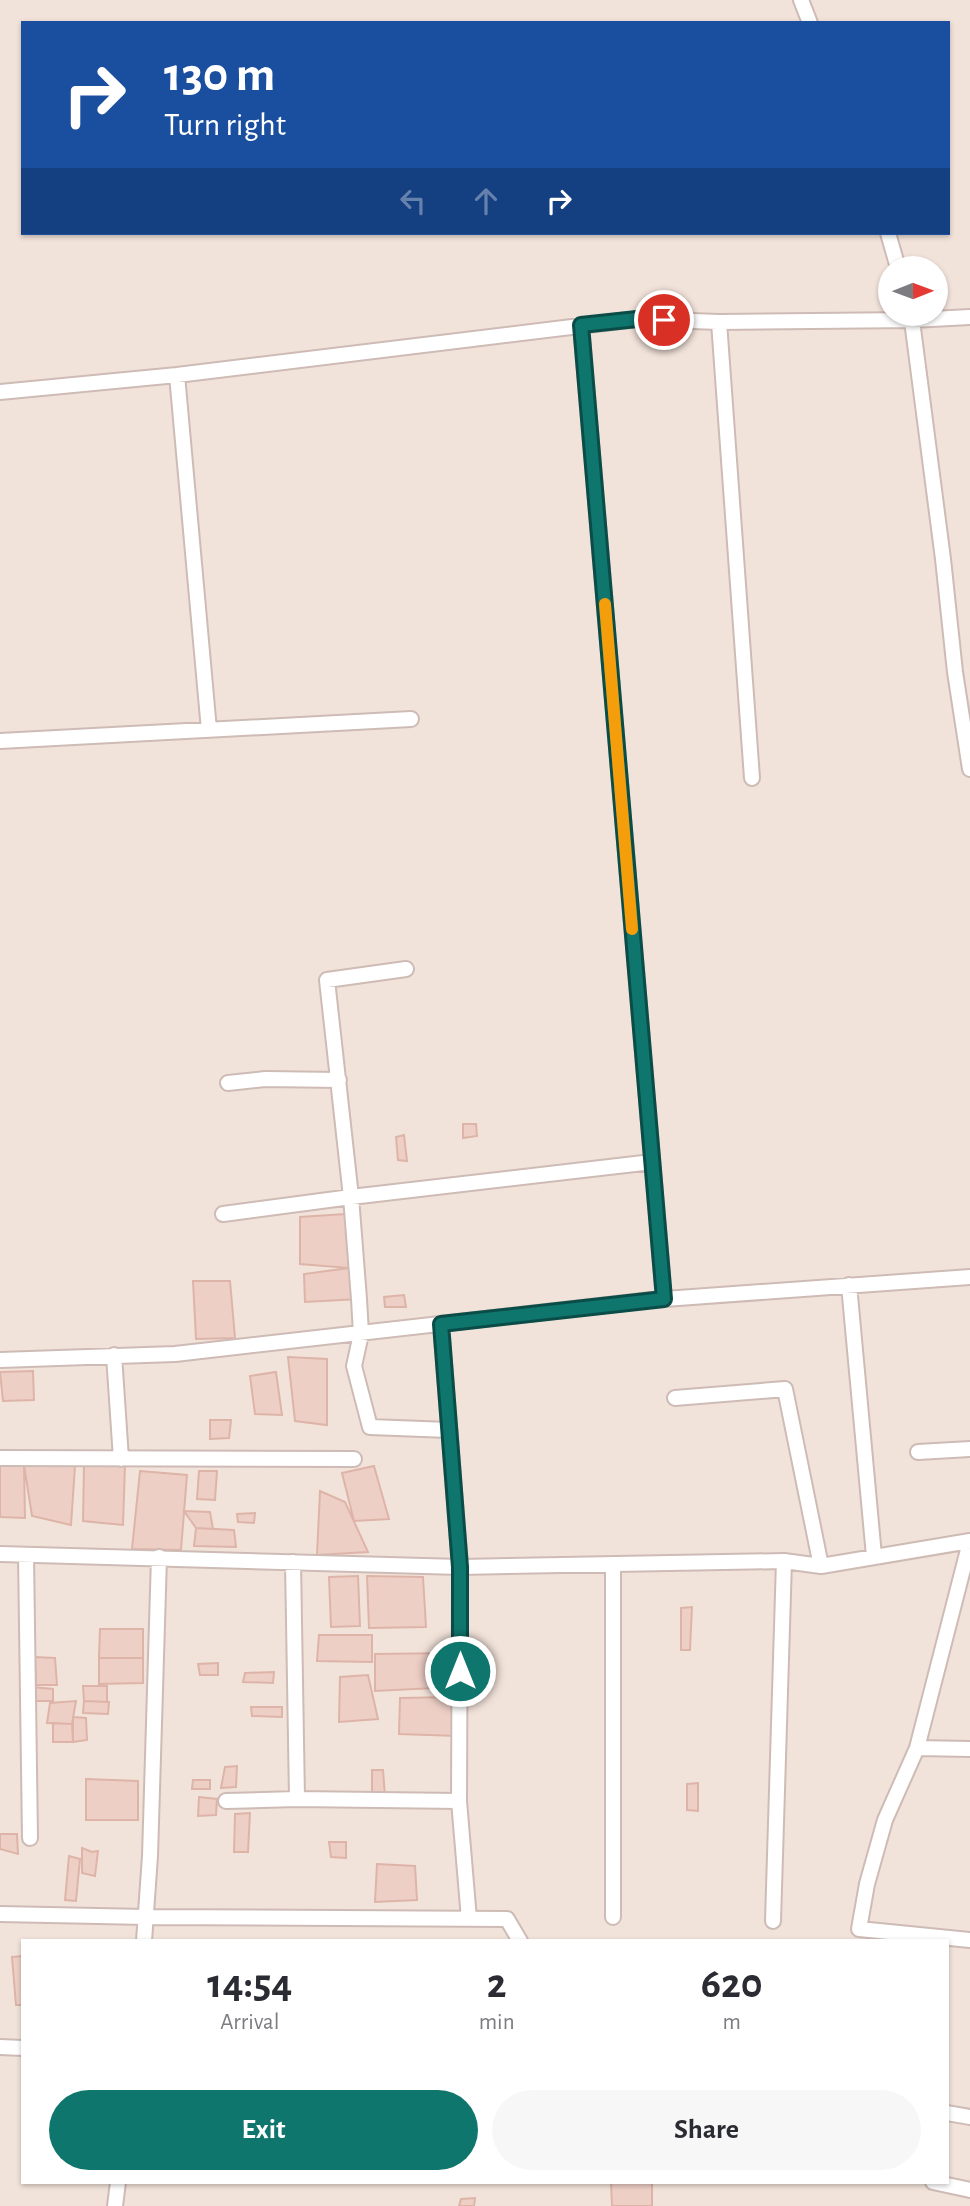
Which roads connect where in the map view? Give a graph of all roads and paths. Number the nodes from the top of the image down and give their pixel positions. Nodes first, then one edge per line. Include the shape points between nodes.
1 (801, 0) edge
2 (809, 21) edge
3 (889, 235) edge
4 (895, 256) edge
5 (878, 317) edge
6 (948, 317) edge
7 (970, 317) edge
8 (719, 321) junction
9 (581, 325) junction
10 (913, 326) edge
11 (177, 375) junction
12 (0, 392) edge
13 (411, 719) dead end
14 (209, 730) junction
15 (0, 741) edge
16 (970, 769) edge
17 (752, 778) dead end
18 (405, 969) dead end
19 (339, 1080) junction
20 (228, 1083) dead end
21 (652, 1162) junction
22 (351, 1197) junction
23 (223, 1214) dead end
24 (970, 1277) edge
25 (849, 1285) junction
26 (664, 1299) junction
27 (441, 1324) junction
28 (361, 1334) junction
29 (114, 1355) junction
30 (0, 1360) edge
31 (675, 1398) dead end
32 (449, 1430) junction
33 (970, 1449) edge
34 (918, 1452) dead end
35 (0, 1458) edge
36 (121, 1459) junction
37 (354, 1459) dead end
38 (970, 1542) edge
39 (0, 1554) edge
40 (26, 1555) junction
41 (874, 1556) junction
42 (159, 1557) junction
43 (784, 1561) junction
44 (293, 1562) junction
45 (613, 1564) junction
46 (821, 1566) junction
47 (460, 1567) junction
48 (917, 1748) junction
49 (970, 1749) edge
50 (297, 1799) junction
51 (226, 1801) dead end
52 (460, 1801) junction
53 (30, 1838) dead end
54 (0, 1913) edge
55 (146, 1917) junction
56 (613, 1917) dead end
57 (469, 1919) junction
58 (774, 1921) dead end
59 (144, 1939) edge
60 (519, 1939) edge
61 (970, 1940) edge
62 (0, 2047) edge
63 (21, 2048) edge
64 (949, 2113) edge
65 (970, 2118) edge
66 (118, 2184) edge
67 (942, 2184) edge
68 (970, 2190) edge
69 (115, 2206) edge

1 - 2 street
3 - 4 street
5 - 8 street
6 - 7 street
8 - 9 street via 637,319
8 - 17 street
9 - 11 street
9 - 21 street
10 - 16 street
11 - 12 street
11 - 14 street
13 - 14 street
14 - 15 street
18 - 19 street via 327,980
19 - 20 street
19 - 22 street
21 - 22 street
21 - 26 street
22 - 23 street
22 - 28 street
24 - 25 street
25 - 26 street
25 - 41 street
26 - 27 street
27 - 28 street
27 - 32 street
28 - 29 street via 175,1354
28 - 32 street via 354,1366 370,1427
29 - 30 street
29 - 36 street
31 - 46 street via 785,1389
32 - 47 street
33 - 34 street
35 - 36 street
36 - 37 street
38 - 41 street
38 - 48 street
39 - 40 street
40 - 42 street
40 - 53 street
41 - 46 street
42 - 44 street
42 - 55 street
43 - 45 street
43 - 46 street
43 - 58 street
44 - 47 street
44 - 50 street
45 - 47 street
45 - 56 street
47 - 52 street
48 - 49 street
48 - 61 street via 885,1820 859,1929
50 - 51 street
50 - 52 street
52 - 57 street
54 - 55 street
55 - 57 street
55 - 59 street
57 - 60 street via 507,1919
62 - 63 street
64 - 65 street
66 - 69 street
67 - 68 street

